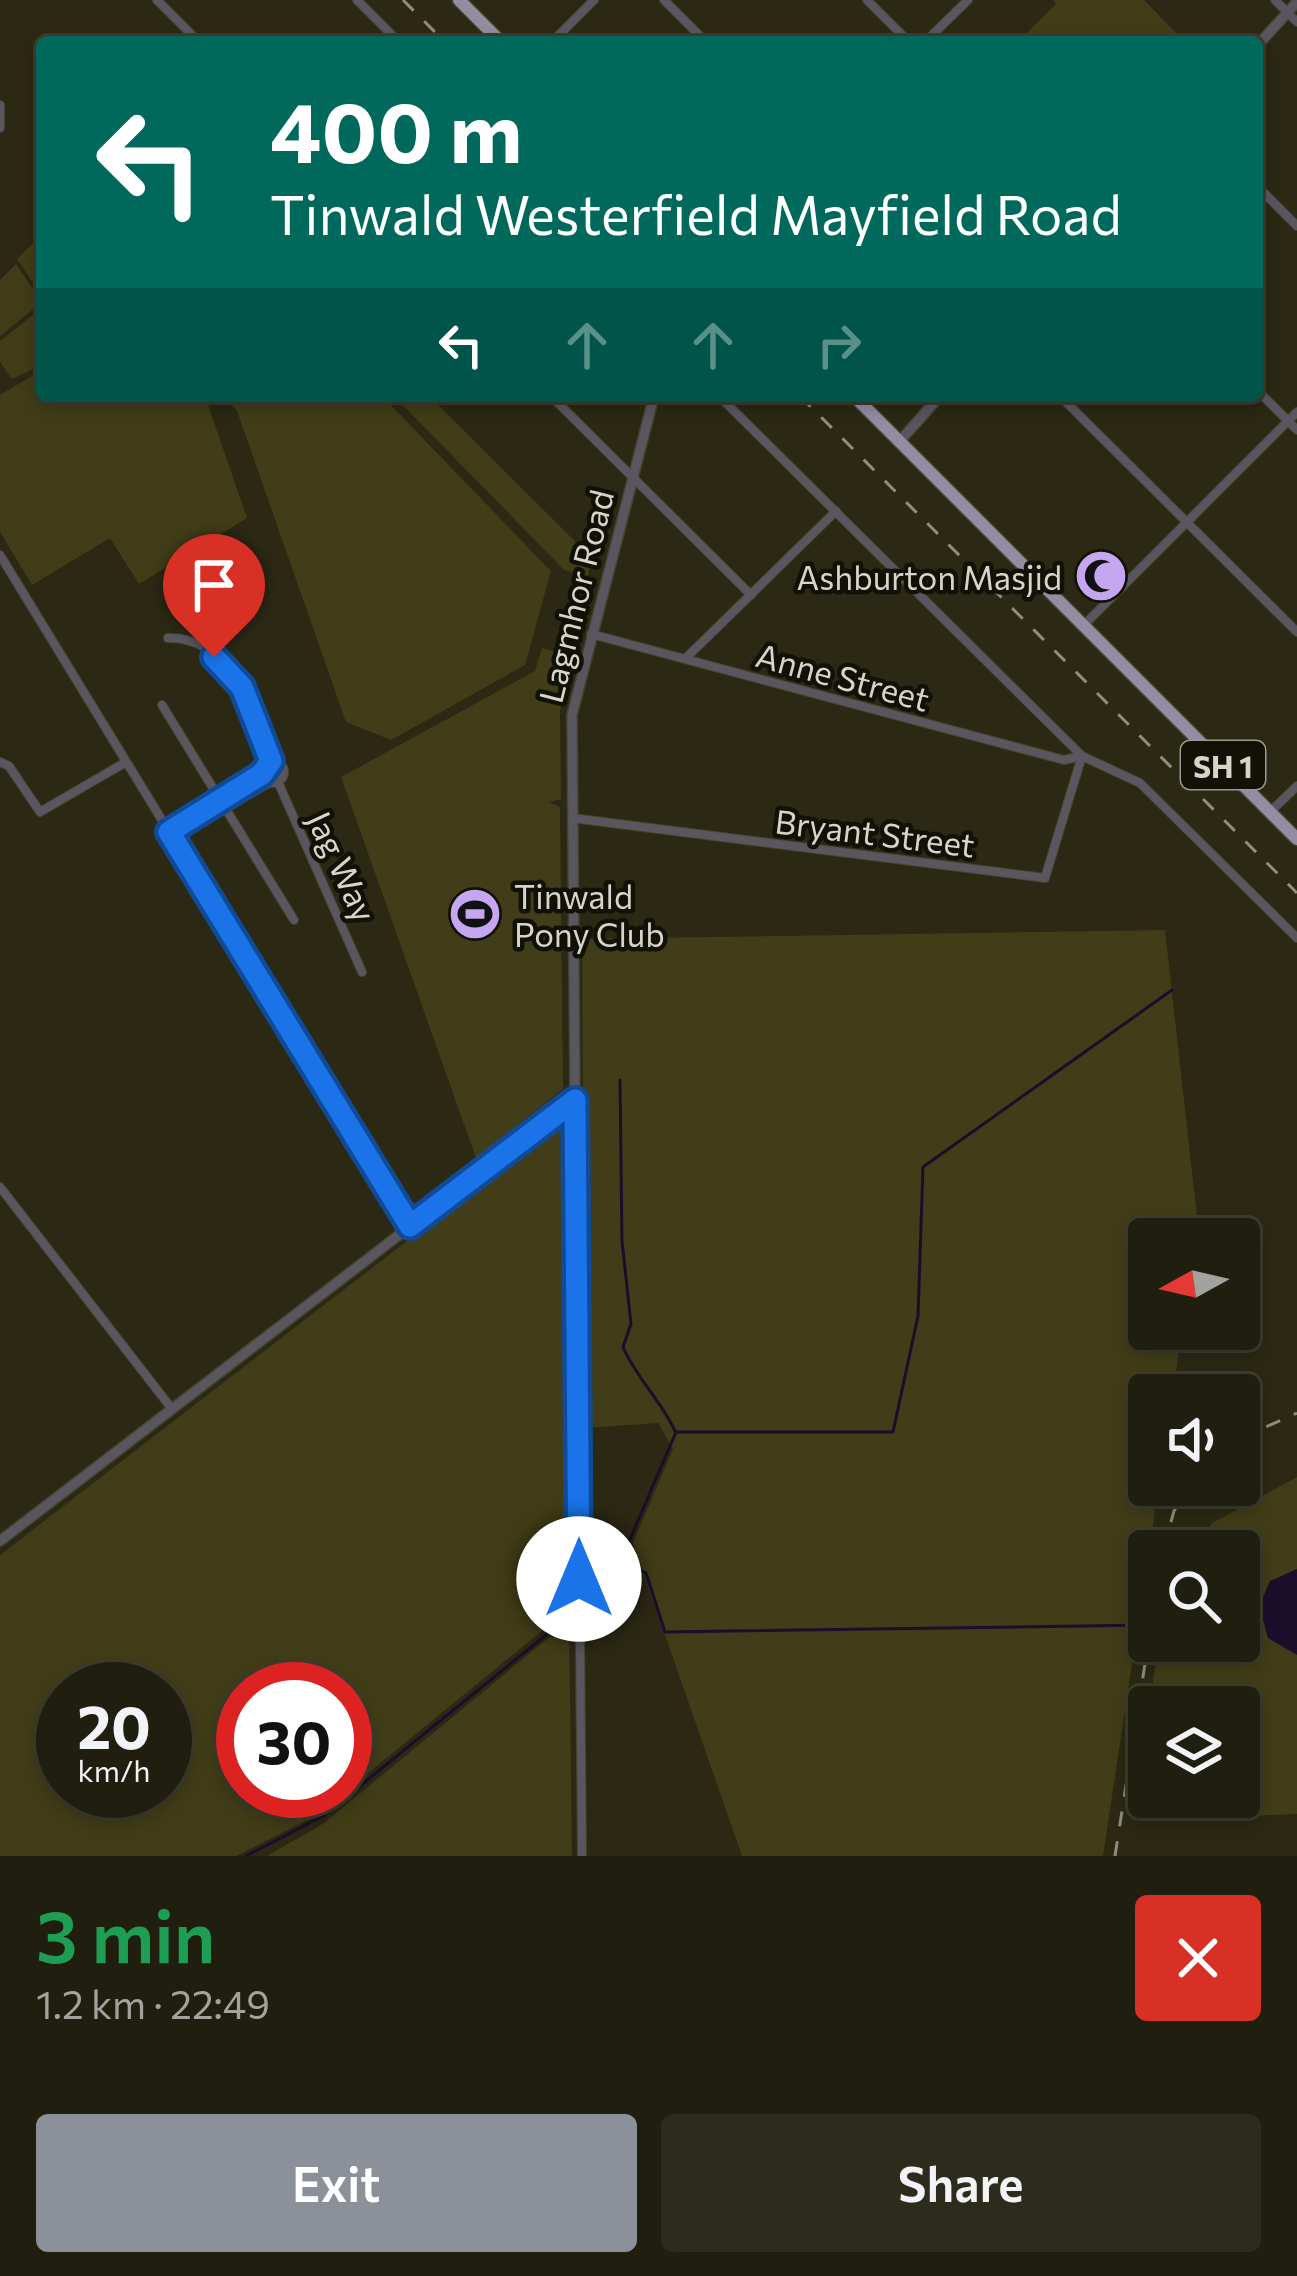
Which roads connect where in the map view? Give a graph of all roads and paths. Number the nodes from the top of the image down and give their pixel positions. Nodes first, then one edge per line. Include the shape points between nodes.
1 (157, 0) edge
2 (357, 0) edge
3 (459, 0) edge
4 (594, 0) edge
5 (664, 0) edge
6 (867, 0) edge
7 (968, 0) edge
8 (1275, 0) edge
9 (1297, 2) edge
10 (1288, 13) junction
11 (1297, 22) edge
12 (193, 36) edge
13 (393, 36) edge
14 (495, 36) edge
15 (558, 36) edge
16 (700, 36) edge
17 (903, 36) edge
18 (931, 36) edge
19 (1263, 40) edge
20 (0, 105) edge
21 (0, 128) edge
22 (1263, 192) edge
23 (1297, 226) edge
24 (1263, 396) edge
25 (557, 402) edge
26 (652, 402) edge
27 (725, 402) edge
28 (860, 402) edge
29 (935, 402) edge
30 (1066, 402) edge
31 (1297, 412) edge
32 (1288, 421) junction
33 (1297, 430) edge
34 (900, 441) junction
35 (632, 475) junction
36 (836, 511) junction
37 (1187, 523) junction
38 (0, 555) edge
39 (751, 595) junction
40 (1084, 625) junction
41 (1297, 632) edge
42 (591, 634) junction
43 (168, 638) dead end
44 (685, 659) junction
45 (162, 704) dead end
46 (1082, 755) junction
47 (271, 761) junction
48 (0, 762) edge
49 (126, 762) junction
50 (262, 774) junction
51 (274, 783) junction
52 (1297, 786) edge
53 (222, 804) junction
54 (1270, 812) junction
55 (572, 818) junction
56 (171, 836) junction
57 (1297, 839) edge
58 (294, 920) dead end
59 (1297, 938) edge
60 (362, 972) dead end
61 (575, 1100) junction
62 (0, 1187) edge
63 (410, 1226) junction
64 (172, 1409) junction
65 (0, 1541) edge
66 (582, 1856) edge

1 - 12 street
2 - 13 street
3 - 14 highway
4 - 15 street
5 - 16 street
6 - 17 street
7 - 18 street
8 - 10 street
9 - 10 street
10 - 11 street
10 - 19 street
20 - 21 street
22 - 23 street
24 - 32 street
25 - 35 street
26 - 35 street, Lagmhor Road
27 - 36 street
28 - 34 highway, SH 1
29 - 34 street
30 - 37 street
31 - 32 street
32 - 33 street
32 - 37 street
34 - 40 highway, SH 1
35 - 39 street
35 - 42 street, Lagmhor Road
36 - 39 street
36 - 46 street
37 - 40 street
37 - 41 street
38 - 49 street
39 - 44 street
40 - 54 highway, SH 1
42 - 44 street, Anne Street
42 - 55 street, Lagmhor Road via 572,715
43 - 47 street via 190,641 232,674
44 - 46 street, Anne Street via 1064,760
45 - 53 street
46 - 55 street, Bryant Street via 1045,878
46 - 59 street via 1139,783
47 - 50 street
47 - 51 street via 284,768
48 - 49 street via 40,812
49 - 56 street
50 - 51 street
50 - 53 street
51 - 53 street
51 - 60 street, Jag Way
52 - 54 street
53 - 56 street
53 - 58 street
54 - 57 highway, SH 1
55 - 61 street, Lagmhor Road
56 - 63 street
61 - 63 street
61 - 66 street
62 - 64 street
63 - 64 street
64 - 65 street

